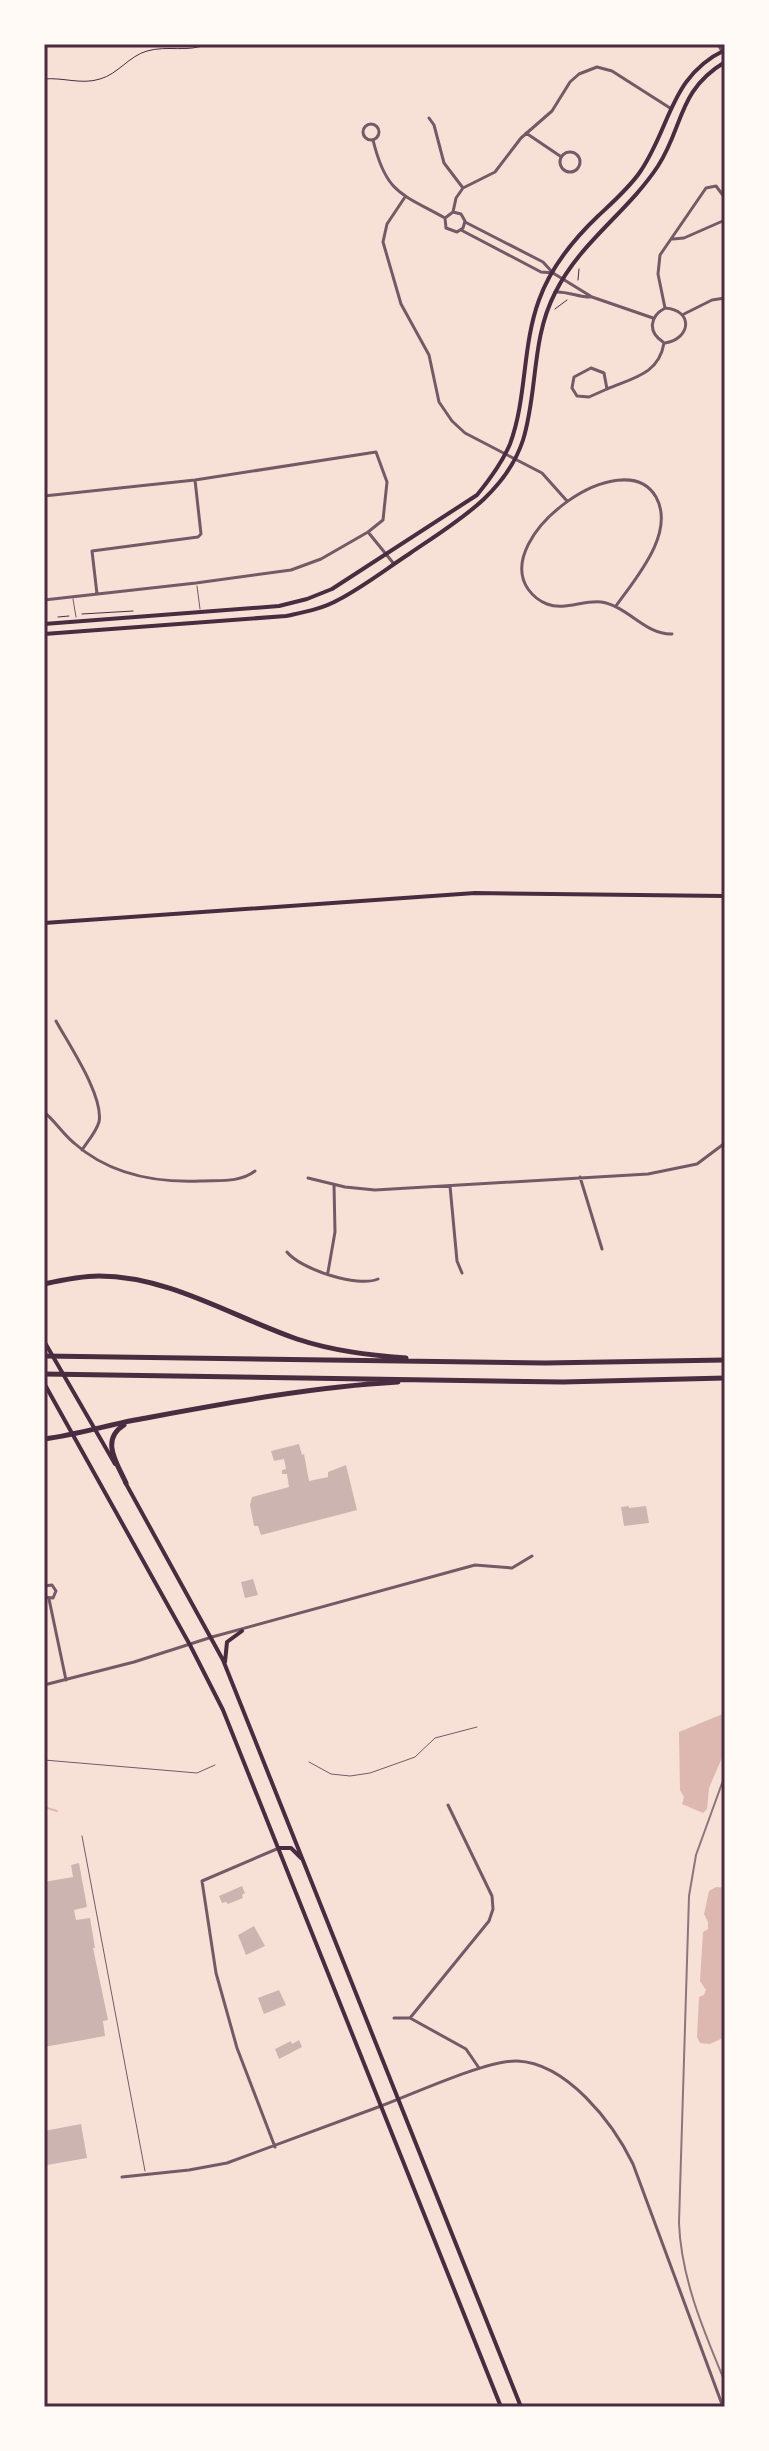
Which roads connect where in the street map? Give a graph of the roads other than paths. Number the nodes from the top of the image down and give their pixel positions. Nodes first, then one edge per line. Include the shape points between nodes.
1 (718, 44) edge
2 (723, 50) edge
3 (725, 60) edge
4 (670, 108) junction
5 (429, 118) dead end
6 (526, 133) junction
7 (373, 140) dead end
8 (561, 157) junction
9 (463, 188) junction
10 (405, 197) junction
11 (725, 198) edge
12 (453, 212) junction
13 (445, 218) junction
14 (725, 220) edge
15 (465, 222) junction
16 (461, 230) junction
17 (673, 239) junction
18 (553, 273) junction
19 (563, 279) junction
20 (555, 292) junction
21 (592, 297) junction
22 (725, 298) edge
23 (665, 308) junction
24 (683, 315) junction
25 (653, 318) junction
26 (664, 343) junction
27 (607, 389) junction
28 (506, 454) junction
29 (516, 458) junction
30 (195, 480) junction
31 (44, 496) edge
32 (567, 501) junction
33 (368, 532) junction
34 (387, 554) junction
35 (394, 564) junction
36 (196, 583) junction
37 (98, 595) junction
38 (73, 598) junction
39 (44, 600) edge
40 (616, 606) junction
41 (200, 613) junction
42 (76, 620) junction
43 (201, 623) junction
44 (44, 624) edge
45 (44, 634) edge
46 (672, 634) dead end
47 (725, 896) edge
48 (44, 923) edge
49 (56, 1021) dead end
50 (44, 1112) edge
51 (725, 1144) edge
52 (82, 1150) junction
53 (255, 1171) dead end
54 (580, 1177) junction
55 (308, 1178) dead end
56 (334, 1185) junction
57 (450, 1186) junction
58 (602, 1249) dead end
59 (287, 1252) dead end
60 (462, 1273) dead end
61 (328, 1274) junction
62 (378, 1279) dead end
63 (44, 1284) edge
64 (44, 1341) edge
65 (44, 1356) edge
66 (725, 1360) edge
67 (467, 1362) junction
68 (44, 1374) edge
69 (725, 1378) edge
70 (463, 1380) junction
71 (44, 1383) edge
72 (136, 1420) junction
73 (94, 1428) junction
74 (73, 1435) junction
75 (44, 1439) edge
76 (126, 1483) junction
77 (532, 1556) dead end
78 (44, 1586) edge
79 (47, 1598) edge
80 (242, 1631) junction
81 (212, 1637) junction
82 (190, 1645) junction
83 (225, 1664) junction
84 (66, 1680) junction
85 (44, 1685) edge
86 (477, 1727) dead end
87 (44, 1760) edge
88 (309, 1762) dead end
89 (215, 1765) dead end
90 (448, 1805) dead end
91 (82, 1836) dead end
92 (279, 1848) junction
93 (302, 1859) junction
94 (394, 2018) dead end
95 (410, 2018) junction
96 (479, 2069) junction
97 (398, 2100) junction
98 (381, 2106) junction
99 (275, 2147) junction
100 (145, 2174) junction
101 (122, 2177) dead end
102 (501, 2407) edge
103 (521, 2407) edge
104 (723, 2407) edge

1 - 2 street
2 - 3 street
2 - 4 main road via 691,74
3 - 19 main road via 684,103 669,148 650,179 584,247
4 - 6 street via 619,74 597,67 574,78 552,111
4 - 18 main road via 656,147 636,178 576,240
5 - 9 street via 444,163
6 - 8 street
6 - 9 street via 495,172
7 - 10 street via 385,178
8 - 8 street via 573,152 579,167 565,171
9 - 12 street
10 - 13 street
10 - 28 street via 387,224 383,242 401,304 429,355 435,393 457,427
11 - 17 street via 716,186 706,188
12 - 13 street
12 - 15 street
13 - 16 street via 449,231
14 - 17 street
15 - 16 street
15 - 18 street via 543,262
16 - 18 street via 541,272
17 - 23 street via 658,264
18 - 19 street
18 - 28 main road via 533,316
19 - 20 main road
19 - 21 street
20 - 21 street
20 - 29 main road via 543,323
21 - 25 street
22 - 24 street
23 - 24 street
23 - 25 street
24 - 26 street via 683,333
25 - 26 street via 653,332
26 - 27 street via 656,366
27 - 27 street via 582,398 572,385 577,374 596,368 606,376
28 - 29 street
28 - 34 main road via 477,495
29 - 32 street via 542,473
29 - 35 main road via 475,508
30 - 31 street
30 - 33 street via 376,452 386,495 383,520
30 - 37 street via 201,534 92,551
32 - 40 street via 524,551 525,584 535,597 553,606
32 - 40 street via 624,479 644,484 658,501 656,543
33 - 34 street
33 - 36 street via 291,570
34 - 35 street
34 - 41 main road via 307,599
35 - 43 main road via 316,609
36 - 37 street
36 - 41 lane
37 - 38 street
38 - 39 street
38 - 42 lane
40 - 46 street via 656,631
41 - 42 main road
41 - 43 lane
42 - 44 main road
43 - 45 main road
47 - 48 main road via 464,893
49 - 52 street via 99,1106 98,1125
50 - 52 street
51 - 54 street via 688,1167
52 - 53 street via 155,1181 238,1180
54 - 57 street
54 - 58 street
55 - 56 street
56 - 57 street via 375,1190
56 - 61 street via 335,1232
57 - 60 street
59 - 61 street via 300,1264
61 - 62 street via 361,1283
63 - 67 highway via 96,1276 134,1279 317,1345 376,1356
64 - 73 main road
65 - 67 highway
66 - 67 highway
68 - 70 highway
69 - 70 highway
70 - 72 highway via 338,1387
71 - 74 main road
72 - 73 highway
72 - 76 highway via 111,1438
73 - 74 highway
73 - 76 main road
74 - 75 highway
74 - 82 main road
76 - 81 main road
77 - 80 street via 512,1568 475,1565
78 - 79 street via 55,1587 56,1595
79 - 84 street
80 - 81 street
80 - 83 main road via 227,1642
81 - 82 street
81 - 83 main road
82 - 84 street
82 - 92 main road via 223,1710
83 - 93 main road
84 - 85 street
86 - 88 lane via 435,1738 408,1761 370,1773 331,1774
87 - 89 lane via 197,1773
90 - 95 street via 492,1896 493,1909 489,1921
91 - 100 lane
92 - 93 main road via 291,1848
92 - 98 main road
92 - 99 street via 202,1881 216,1973 237,2048
93 - 97 main road
94 - 95 street
95 - 96 street via 466,2049
96 - 97 street
96 - 104 street via 516,2061 544,2069 584,2095 611,2126 641,2184
97 - 98 street
97 - 103 main road
98 - 99 street
98 - 102 main road
99 - 100 street via 213,2166
100 - 101 street

